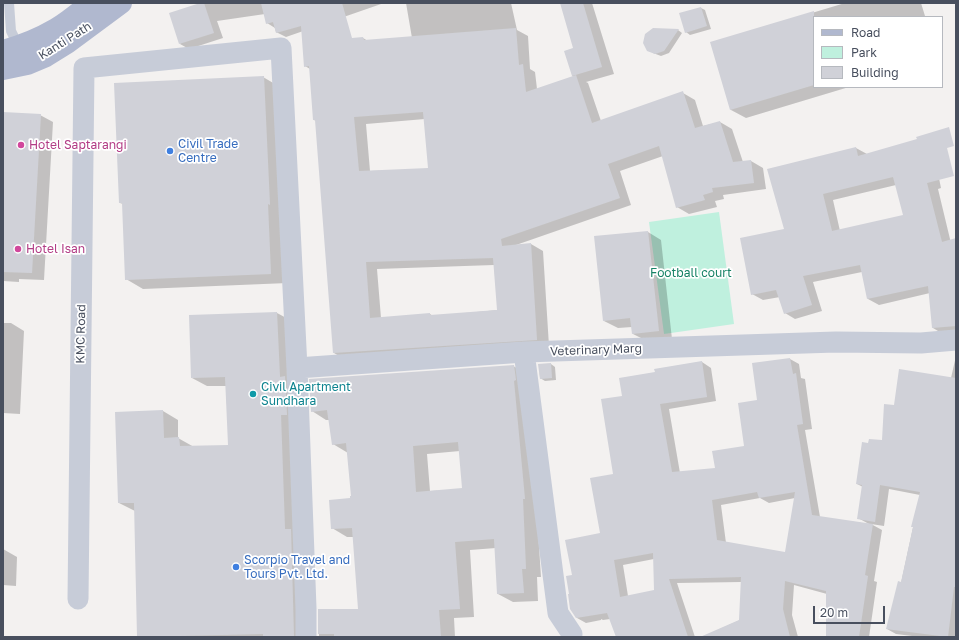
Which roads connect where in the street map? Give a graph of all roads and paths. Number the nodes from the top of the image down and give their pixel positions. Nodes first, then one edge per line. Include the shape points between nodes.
1 (9, 3) edge
2 (91, 3) edge
3 (121, 3) edge
4 (67, 43) junction
5 (16, 54) edge
6 (84, 68) junction
7 (3, 70) edge
8 (956, 340) edge
9 (524, 352) junction
10 (296, 368) junction
11 (78, 599) dead end
12 (569, 636) edge
13 (306, 637) edge

1 - 5 lane
2 - 5 main road
3 - 4 main road, Kanti Path
4 - 5 main road, Kanti Path via 46,56
4 - 6 street
5 - 7 main road, Kanti Path
6 - 10 street via 280,48
6 - 11 street, KMC Road
8 - 9 street, Veterinary Marg via 921,343 836,342
9 - 10 street, Veterinary Marg
9 - 12 street via 558,613
10 - 13 street

